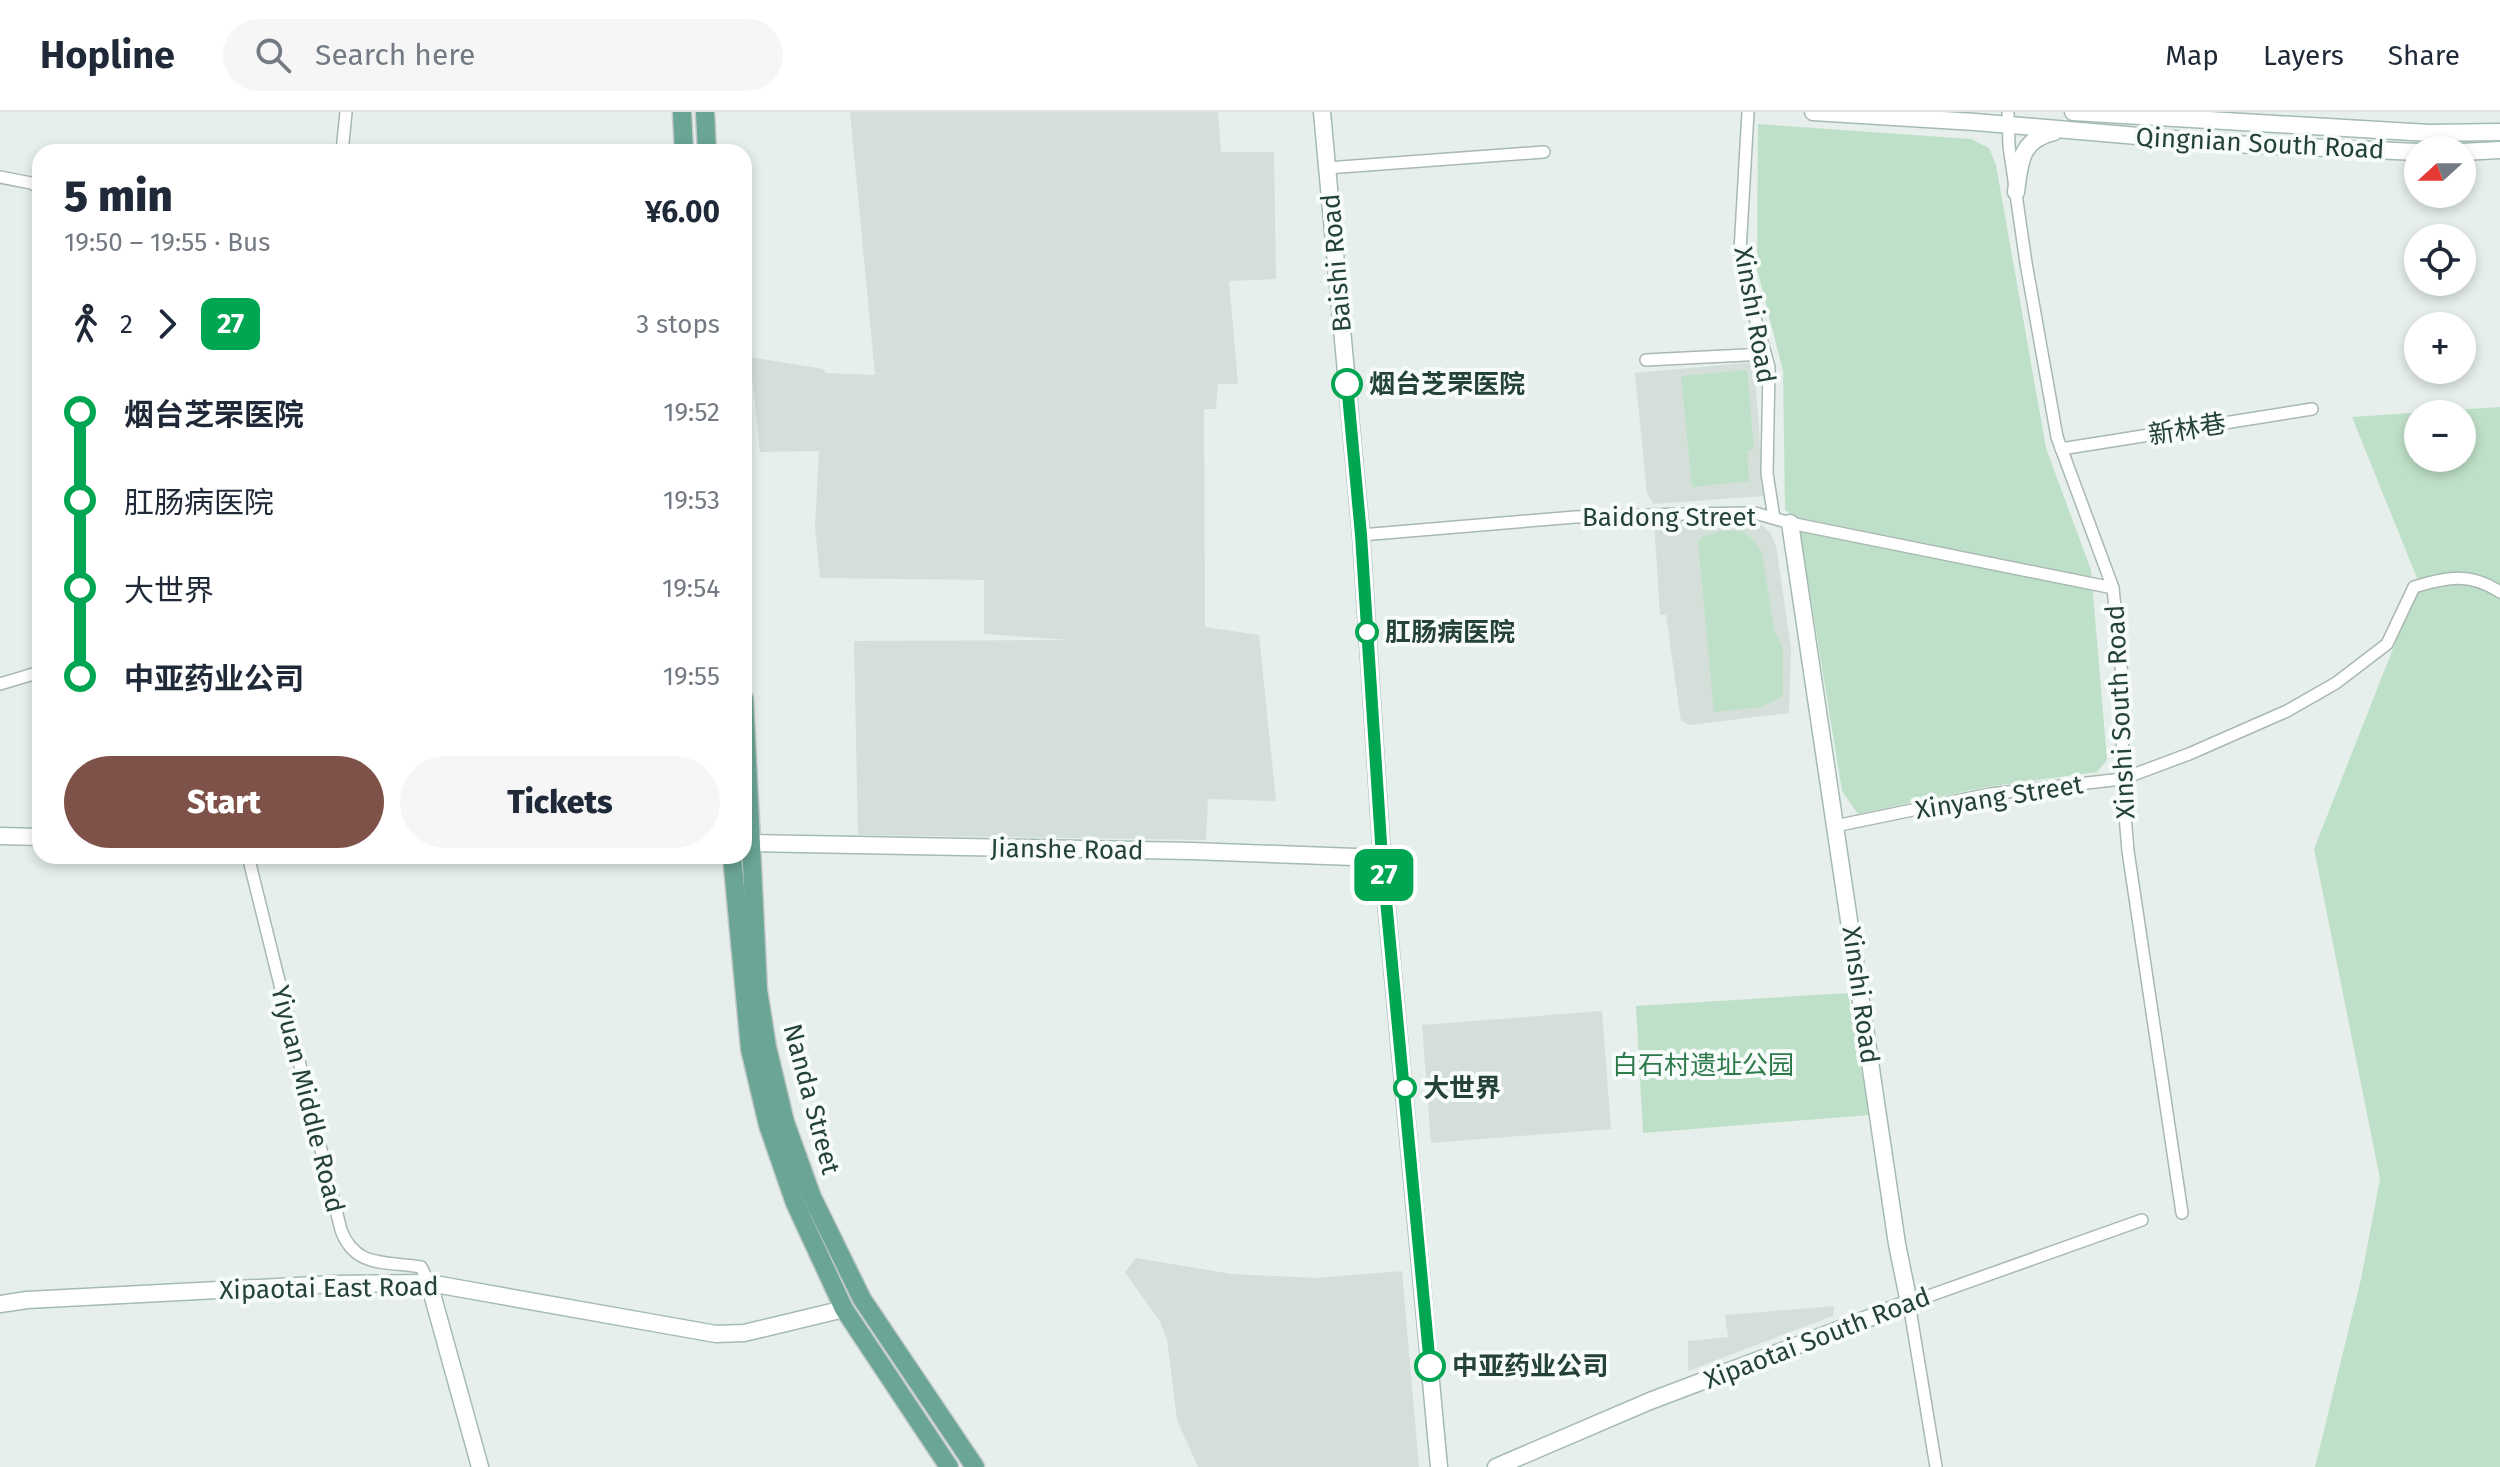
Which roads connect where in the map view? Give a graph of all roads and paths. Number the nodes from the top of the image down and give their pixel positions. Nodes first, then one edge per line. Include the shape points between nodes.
1 (346, 112) edge
2 (682, 112) edge
3 (705, 112) edge
4 (1322, 112) edge
5 (1748, 112) edge
6 (1813, 112) edge
7 (2073, 112) edge
8 (2008, 118) edge
9 (2063, 130) junction
10 (2500, 132) edge
11 (343, 144) edge
12 (684, 144) edge
13 (707, 144) edge
14 (2500, 150) edge
15 (2404, 151) edge
16 (2476, 151) edge
17 (1544, 152) dead end
18 (1327, 168) junction
19 (0, 177) edge
20 (32, 184) edge
21 (2016, 192) junction
22 (1765, 354) junction
23 (1646, 360) dead end
24 (2312, 409) dead end
25 (2061, 449) junction
26 (1782, 520) junction
27 (1361, 535) junction
28 (2113, 588) junction
29 (2500, 592) edge
30 (32, 674) edge
31 (0, 684) edge
32 (2122, 779) junction
33 (1835, 826) junction
34 (0, 836) edge
35 (32, 837) edge
36 (752, 844) edge
37 (1382, 858) junction
38 (250, 864) edge
39 (733, 864) edge
40 (749, 864) edge
41 (2182, 1213) dead end
42 (2142, 1220) dead end
43 (429, 1283) junction
44 (1909, 1303) junction
45 (0, 1304) edge
46 (844, 1309) junction
47 (480, 1467) edge
48 (949, 1467) edge
49 (975, 1467) edge
50 (1439, 1467) edge
51 (1496, 1467) edge
52 (1936, 1467) edge

1 - 11 street
2 - 12 main road
3 - 13 main road
4 - 18 street, Baishi Road
5 - 22 street, Xinshi Road via 1740,251
6 - 8 street, Qingnian South Road
7 - 10 street, Qingnian South Road via 2414,132
8 - 9 street, Qingnian South Road
8 - 21 street, Xinshi South Road
9 - 15 street, Qingnian South Road
9 - 21 street via 2030,142
14 - 16 street
17 - 18 street
18 - 27 street, Baishi Road
19 - 20 street
21 - 25 street, Xinshi South Road
22 - 23 street
22 - 26 street, Xinshi Road via 1767,473
24 - 25 street, 新林巷
25 - 28 street, Xinshi South Road
26 - 27 street, Baidong Street via 1755,513 1575,517
26 - 28 street, Baidong Street
26 - 33 street, Xinshi Road
27 - 37 street, Baishi Road
28 - 32 street, Xinshi South Road via 2123,686
29 - 32 street, Xinyang Street via 2481,580 2441,579 2414,587 2387,644 2336,683 2287,711
30 - 31 street
32 - 33 street, Xinyang Street via 1990,794
32 - 41 street, Xinshi South Road
33 - 44 street, Xinshi Road
34 - 35 street
36 - 37 street, Jianshe Road
37 - 50 street, Baishi Road
38 - 43 street, Yiyuan Middle Road via 347,1247 361,1259 421,1267
39 - 46 main road, Nanda Street via 750,1049 765,1110 795,1203
40 - 49 main road, Nanda Street via 767,1047 801,1167 862,1299
42 - 44 street, Xipaotai South Road
43 - 45 street, Xipaotai East Road
43 - 46 street, Xipaotai East Road via 716,1334 744,1333
43 - 47 street
44 - 51 street, Xipaotai South Road via 1650,1401
44 - 52 street, Xinshi Road
46 - 48 main road, Nanda Street

